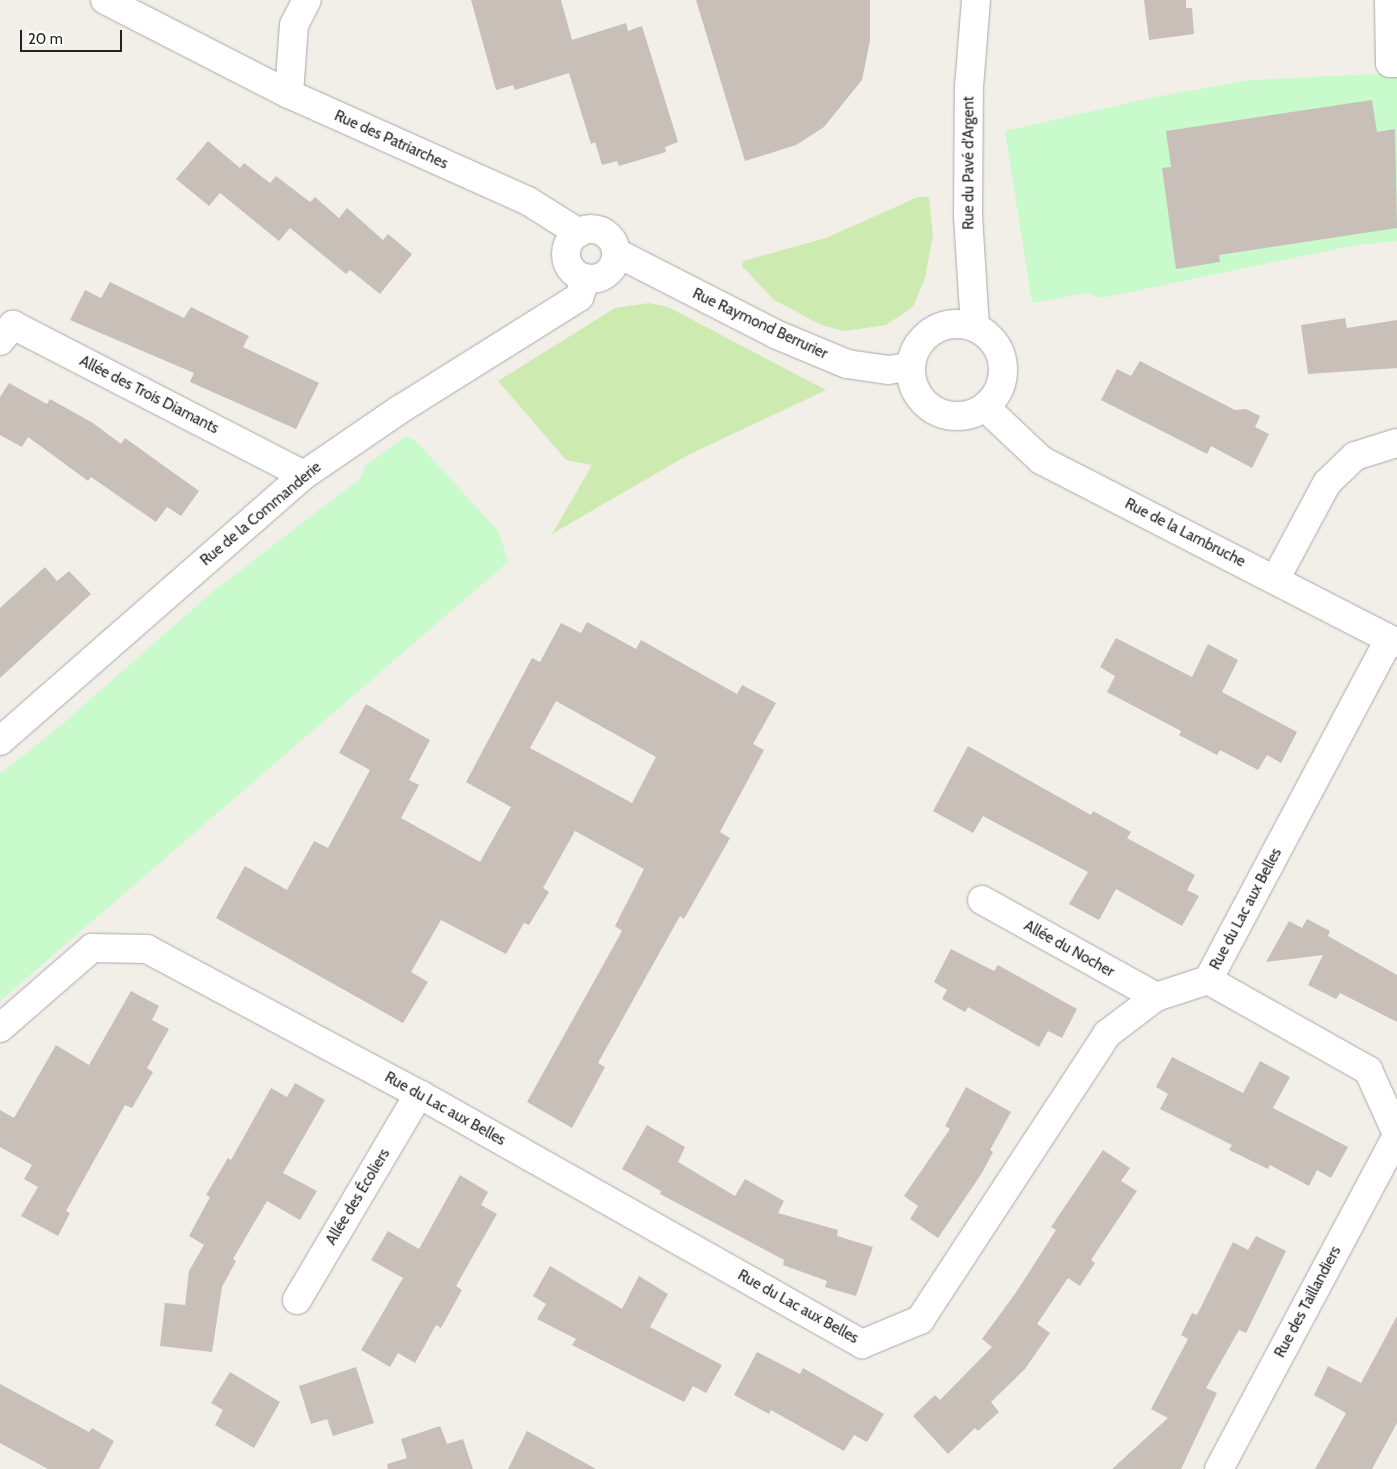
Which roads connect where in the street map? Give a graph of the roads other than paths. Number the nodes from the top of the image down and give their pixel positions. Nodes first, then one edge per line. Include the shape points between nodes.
1 (104, 0) edge
2 (307, 0) edge
3 (976, 0) edge
4 (1389, 0) edge
5 (1394, 63) edge
6 (289, 94) junction
7 (578, 233) junction
8 (616, 253) junction
9 (586, 278) junction
10 (975, 327) junction
11 (0, 342) edge
12 (910, 367) junction
13 (985, 407) junction
14 (1397, 443) edge
15 (304, 475) junction
16 (1276, 578) junction
17 (1393, 641) edge
18 (0, 741) edge
19 (982, 900) dead end
20 (1208, 980) junction
21 (1156, 998) junction
22 (0, 1028) edge
23 (419, 1094) junction
24 (1397, 1134) edge
25 (297, 1300) dead end
26 (1219, 1469) edge

1 - 6 street
2 - 6 street via 294,25
3 - 10 street, Rue du Pavé d'Argent via 970,45 968,208
4 - 5 street
6 - 7 street, Rue des Patriarches via 528,201
7 - 8 street via 586,229 603,232 613,242
7 - 9 street via 572,238 566,254 572,270
8 - 9 street via 607,273 601,277
8 - 12 street, Rue Raymond Berrurier via 774,334 847,364 888,370
9 - 15 street, Rue de la Commanderie via 578,297
10 - 12 street via 960,324 932,330 913,353
10 - 13 street via 989,336 998,348 1003,364 1002,381 996,396
11 - 15 street, Allée des Trois Diamants via 13,326
12 - 13 street via 911,383 928,407 957,417 972,415
13 - 16 street, Rue de la Lambruche via 1041,460
14 - 16 street via 1355,456 1327,483
15 - 18 street, Rue de la Commanderie
16 - 17 street, Rue de la Lambruche
17 - 20 street, Rue du Lac aux Belles
19 - 21 street, Allée du Nocher
20 - 21 street, Rue du Lac aux Belles
20 - 24 street, Rue des Taillandiers via 1368,1070
21 - 23 street, Rue du Lac aux Belles via 1107,1034 920,1320 862,1344
22 - 23 street, Rue du Lac aux Belles via 92,948 147,949
23 - 25 street, Allée des Écoliers
24 - 26 street, Rue des Taillandiers

